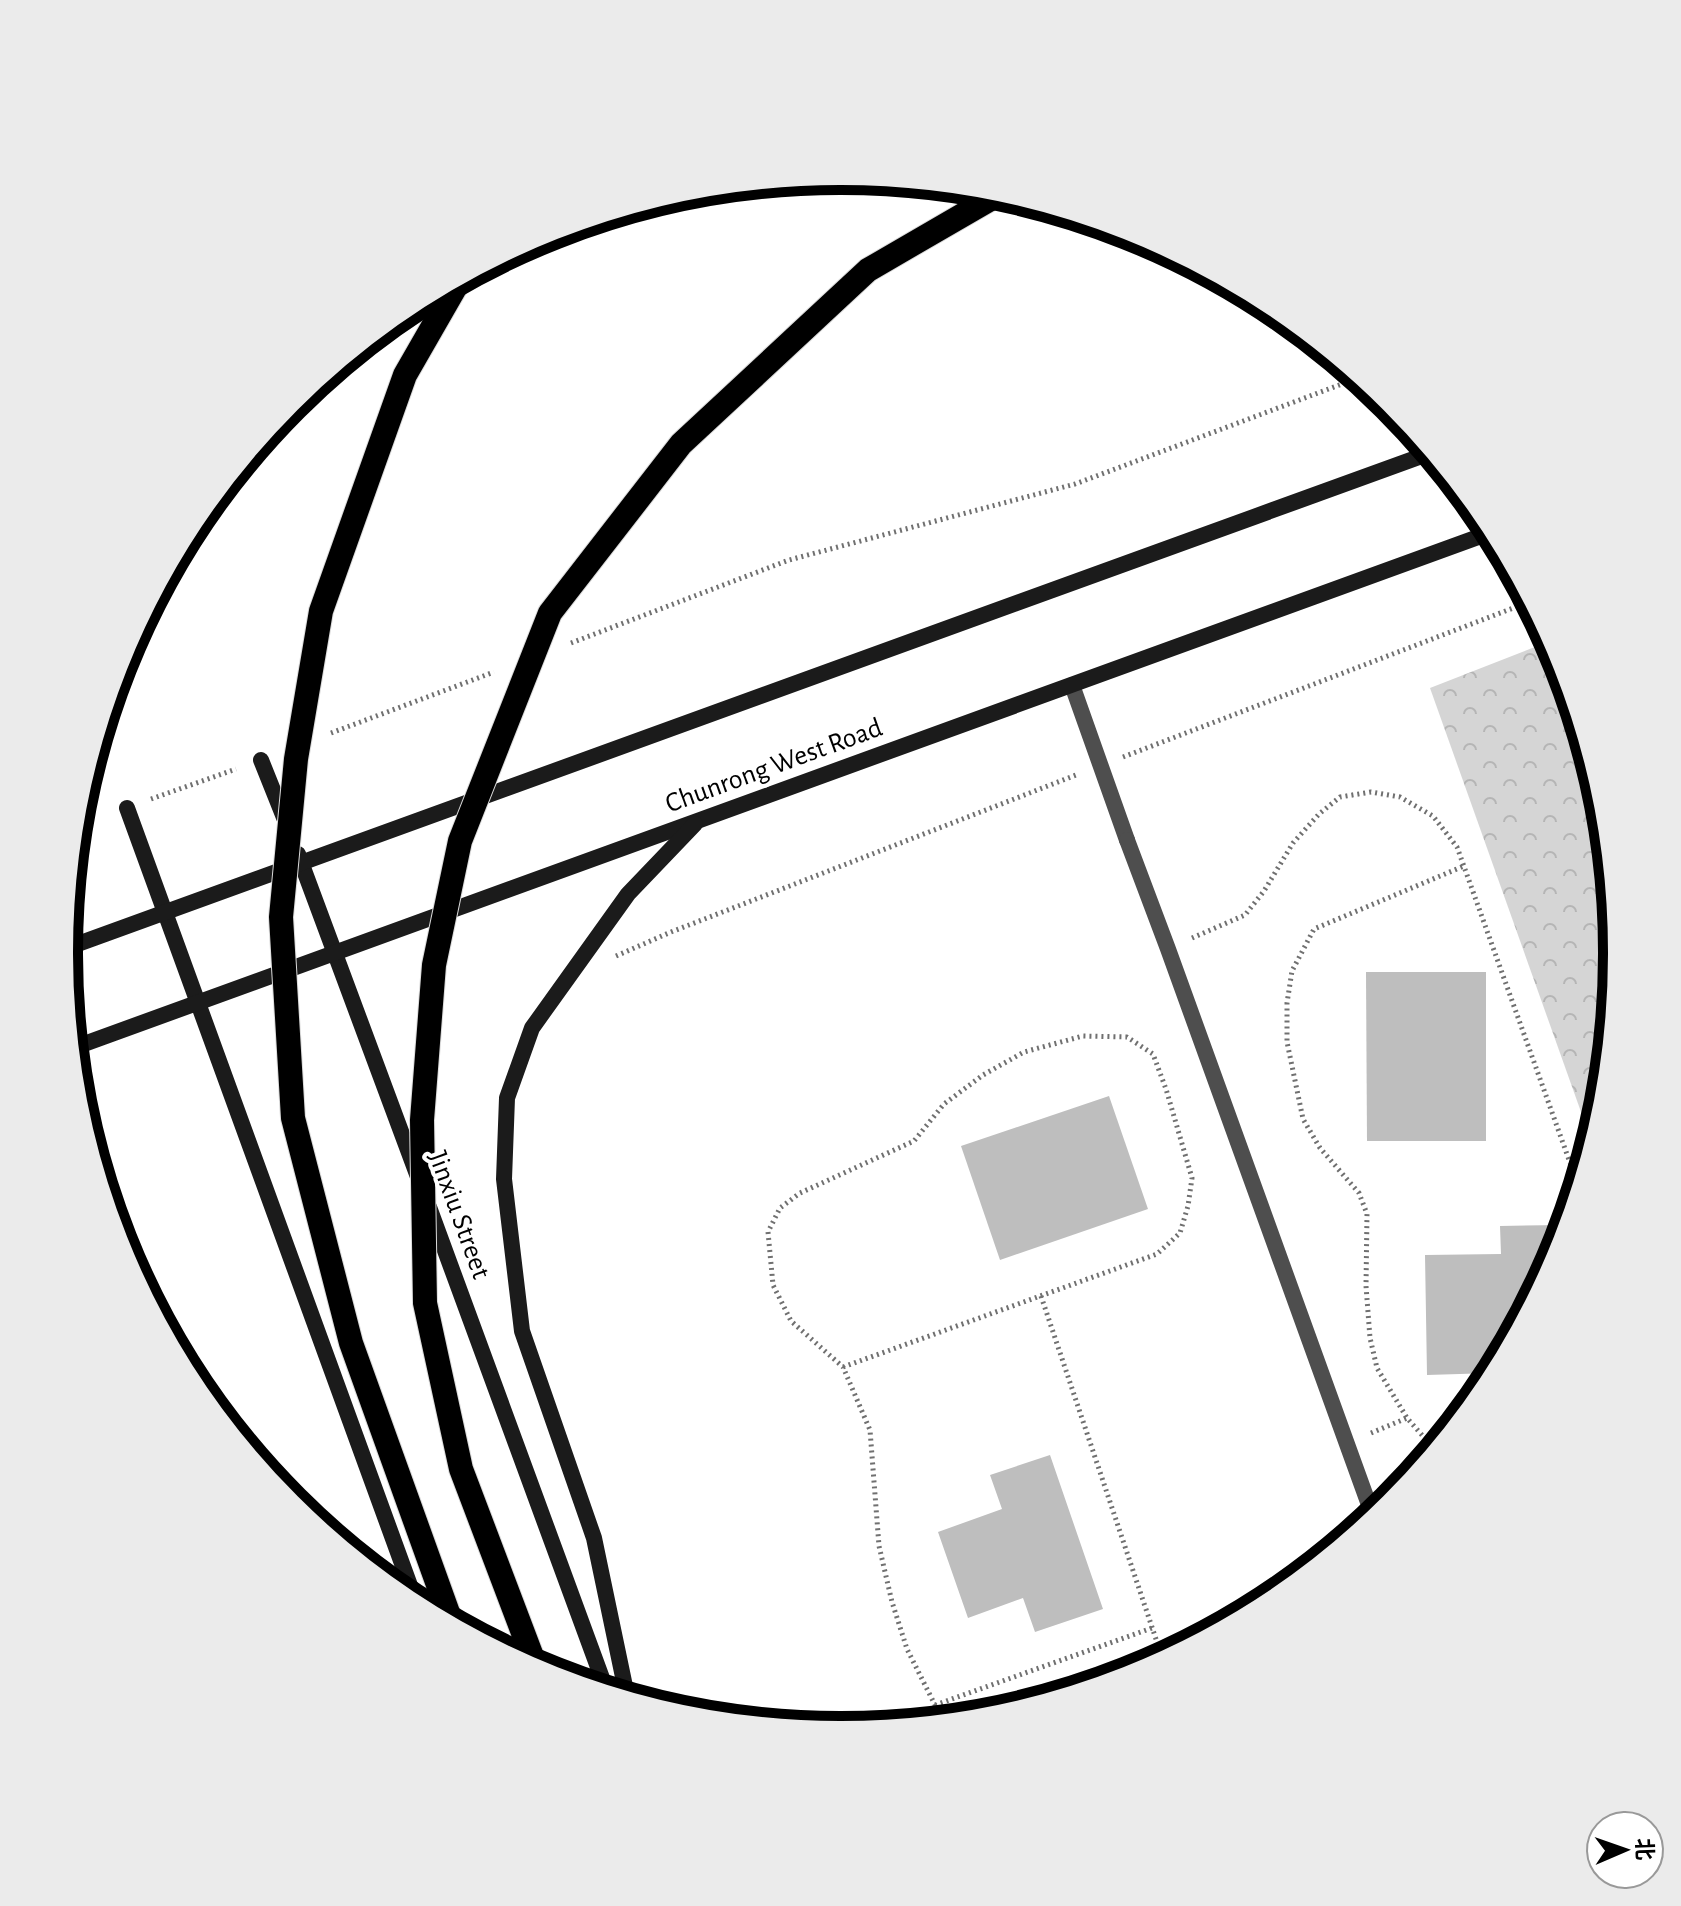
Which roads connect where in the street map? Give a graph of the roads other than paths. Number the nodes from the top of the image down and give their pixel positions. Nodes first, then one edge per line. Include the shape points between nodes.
1 (982, 204) edge
2 (448, 300) edge
3 (1419, 457) edge
4 (1479, 537) edge
5 (1072, 685) junction
6 (261, 760) road end
7 (127, 808) road end
8 (697, 822) junction
9 (302, 862) junction
10 (165, 912) junction
11 (78, 944) edge
12 (335, 952) junction
13 (197, 1003) junction
14 (84, 1044) edge
15 (1368, 1503) edge
16 (408, 1581) edge
17 (445, 1604) edge
18 (529, 1648) edge
19 (602, 1677) edge
20 (625, 1684) edge

1 - 18 highway, bridge via 868,270 681,444 550,613 460,841 434,965 422,1120 425,1303 461,1469
2 - 17 highway, bridge via 405,375 321,611 296,759 281,917 293,1118 351,1343
3 - 9 main road
4 - 5 main road, Chunrong West Road
5 - 8 main road, Chunrong West Road
5 - 15 street
6 - 9 main road, Jinxiu Street
7 - 10 main road
8 - 12 main road, Chunrong West Road
8 - 20 main road via 628,894 532,1028 507,1098 504,1179 522,1331 594,1538
9 - 10 main road
9 - 12 main road, Jinxiu Street
10 - 11 main road
10 - 13 main road
12 - 13 main road, Chunrong West Road
12 - 19 main road, Jinxiu Street
13 - 14 main road, Chunrong West Road
13 - 16 main road

